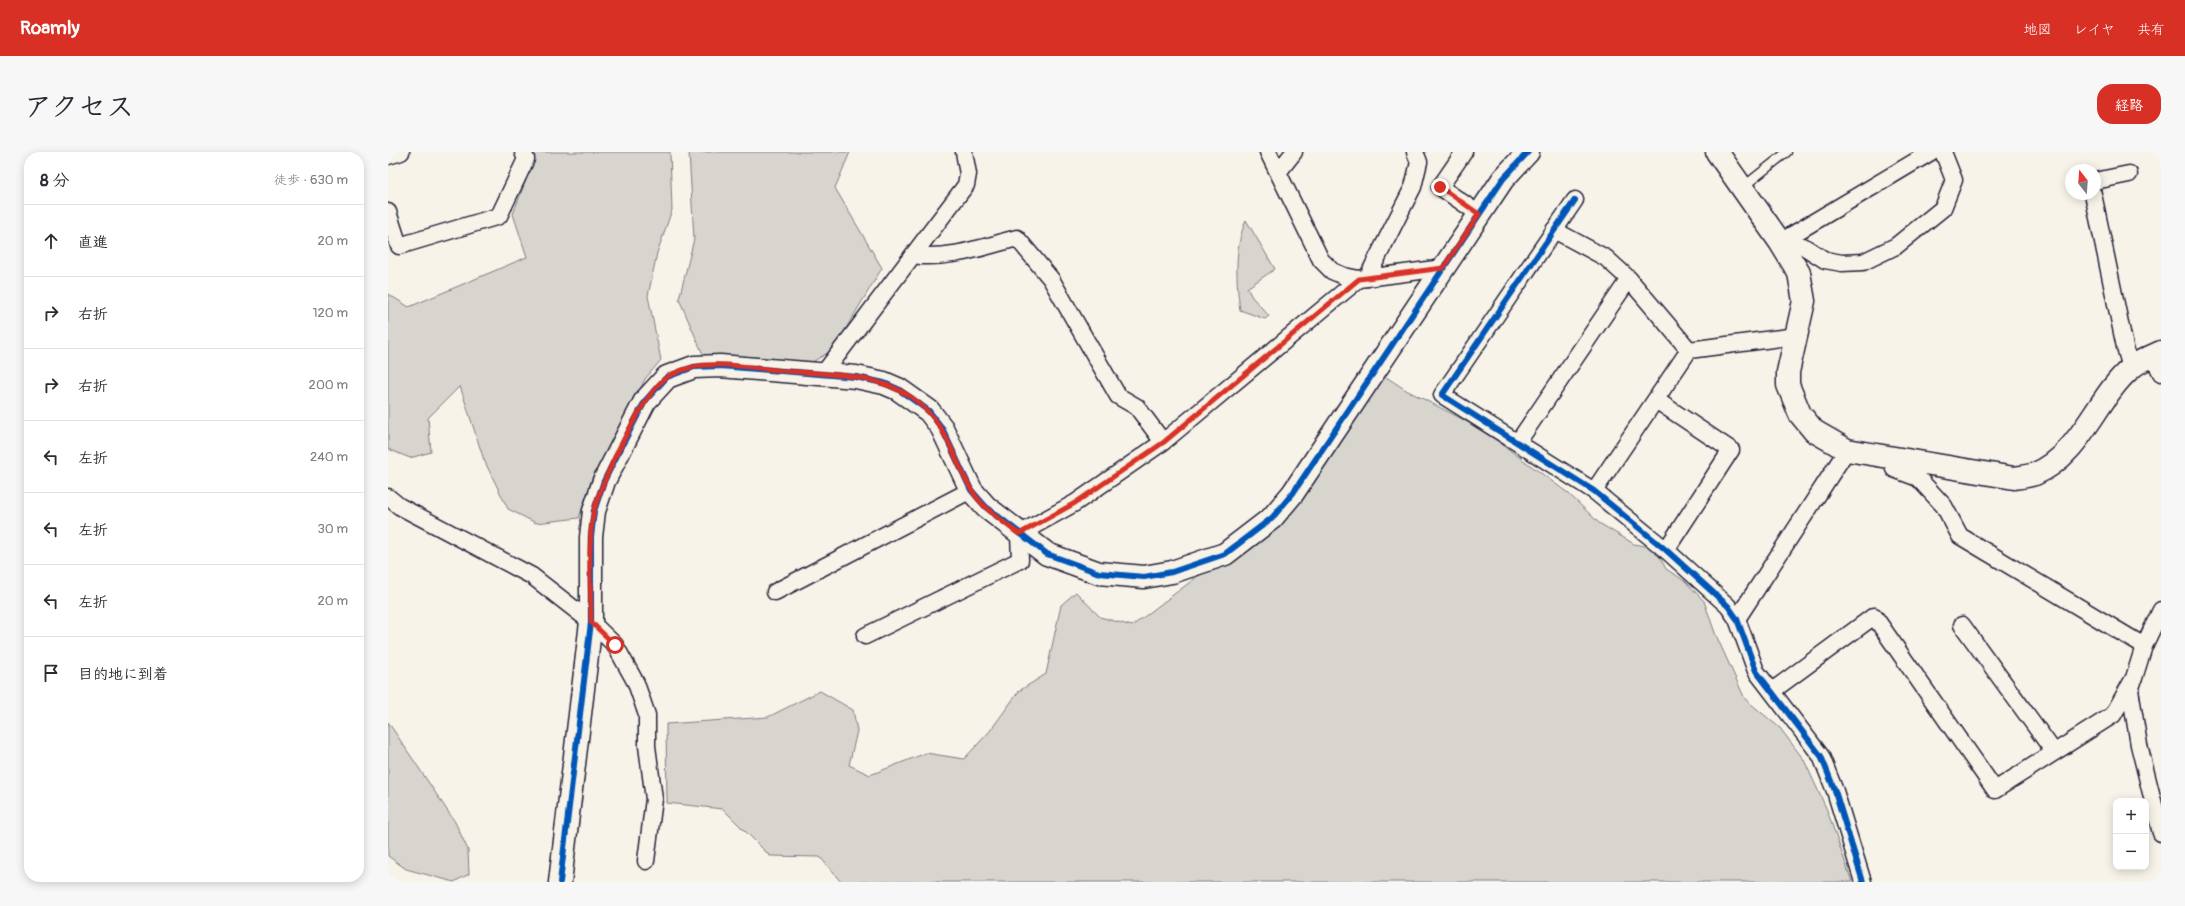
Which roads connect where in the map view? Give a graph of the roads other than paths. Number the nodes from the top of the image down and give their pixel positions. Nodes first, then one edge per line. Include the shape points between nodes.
1 (401, 152) edge
2 (523, 152) edge
3 (964, 152) edge
4 (1268, 152) edge
5 (1294, 152) edge
6 (1415, 152) edge
7 (1464, 152) edge
8 (1528, 152) edge
9 (1717, 152) edge
10 (1787, 152) edge
11 (1931, 152) edge
12 (1943, 152) edge
13 (388, 156) edge
14 (1279, 171) junction
15 (2129, 174) dead end
16 (2101, 180) edge
17 (1742, 188) junction
18 (1574, 200) dead end
19 (2094, 200) edge
20 (388, 212) edge
21 (1479, 214) junction
22 (1554, 230) junction
23 (1781, 244) junction
24 (913, 255) junction
25 (1443, 268) junction
26 (1363, 279) junction
27 (1629, 279) junction
28 (1796, 336) junction
29 (1689, 350) junction
30 (2158, 360) edge
31 (2131, 368) junction
32 (823, 374) junction
33 (1656, 400) junction
34 (1164, 442) junction
35 (1518, 442) junction
36 (1846, 450) junction
37 (1897, 459) junction
38 (971, 490) junction
39 (1594, 491) junction
40 (388, 497) edge
41 (1019, 534) junction
42 (1666, 550) junction
43 (775, 592) dead end
44 (2161, 610) edge
45 (1737, 620) junction
46 (591, 622) junction
47 (1962, 625) dead end
48 (865, 636) dead end
49 (2144, 646) junction
50 (2134, 678) junction
51 (1772, 690) junction
52 (2054, 752) junction
53 (2161, 833) edge
54 (646, 861) dead end
55 (560, 882) edge
56 (1863, 882) edge

1 - 13 street
2 - 20 street via 526,159 499,216 399,246
3 - 24 street via 968,174 966,185
4 - 14 street
5 - 14 street
6 - 26 street via 1419,162 1413,187
7 - 21 street via 1440,187
8 - 21 street via 1515,164
9 - 17 street
10 - 17 lane
11 - 23 street
12 - 23 street via 1954,180 1943,208 1896,246 1863,262 1842,263 1825,260 1803,246
14 - 26 street via 1321,260 1344,276
15 - 16 street
17 - 23 street
18 - 22 street
19 - 31 street
21 - 25 street
22 - 27 street via 1606,258
22 - 35 street via 1442,395
23 - 28 street via 1799,272 1803,287 1804,301
24 - 32 street
24 - 34 street via 952,255 1017,238 1051,279 1118,396 1137,407
25 - 26 street
25 - 41 street via 1293,493 1272,518 1225,554 1172,572 1144,577 1121,576 1075,566 1048,554
26 - 34 street
27 - 29 street
27 - 35 street
28 - 29 street
28 - 36 street via 1788,372 1788,385 1794,402 1814,431
29 - 33 street
30 - 31 street
31 - 37 street via 2068,449 2052,464 2035,474 2014,478
32 - 38 street via 884,383 898,389 930,411 942,428
32 - 46 street via 720,366 694,367 667,378 656,388 645,401 604,481 594,511 591,538
33 - 39 street
33 - 42 street via 1731,450
34 - 41 street via 1075,503
35 - 39 street
36 - 37 street
36 - 45 street
37 - 49 street via 1894,469 1918,478 1944,506 1960,536
38 - 41 street via 986,508
38 - 43 street
39 - 42 street
40 - 46 street via 399,506 532,576
41 - 48 street via 1020,560
42 - 45 street via 1728,606
44 - 49 street
45 - 51 street via 1756,671
46 - 54 street via 615,645 636,683 647,715 647,746 654,799
46 - 55 street
47 - 52 street
49 - 50 street
50 - 52 street via 2113,715
50 - 53 street via 2130,690 2139,745
51 - 52 street via 1874,616 1996,790
51 - 56 street via 1821,756 1835,791

